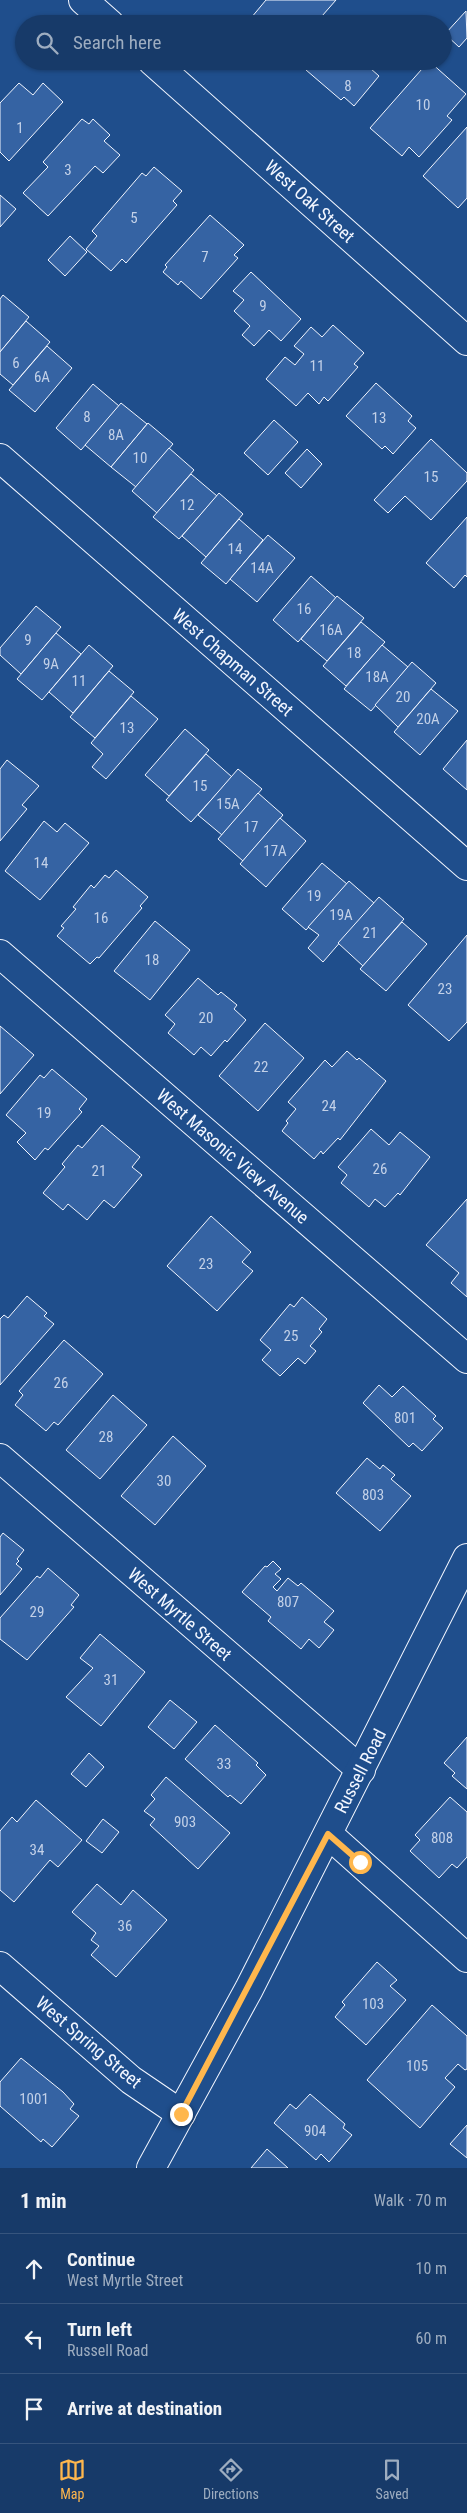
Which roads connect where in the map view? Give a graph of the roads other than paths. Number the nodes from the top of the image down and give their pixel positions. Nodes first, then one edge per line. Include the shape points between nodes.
1 (83, 0) edge
2 (100, 15) edge
3 (162, 70) edge
4 (467, 341) edge
5 (0, 458) edge
6 (467, 866) edge
7 (0, 954) edge
8 (467, 1359) edge
9 (0, 1458) edge
10 (467, 1558) edge
11 (361, 1770) junction
12 (328, 1834) junction
13 (467, 1958) edge
14 (0, 1966) edge
15 (181, 2114) junction
16 (151, 2168) edge

1 - 2 street
3 - 4 street, West Oak Street
5 - 6 street, West Chapman Street
7 - 8 street, West Masonic View Avenue
9 - 11 street, West Myrtle Street
10 - 11 street, Russell Road
11 - 12 street, Russell Road
12 - 13 street
12 - 15 street, Russell Road
14 - 15 street, West Spring Street via 131,2080
15 - 16 street, Russell Road

